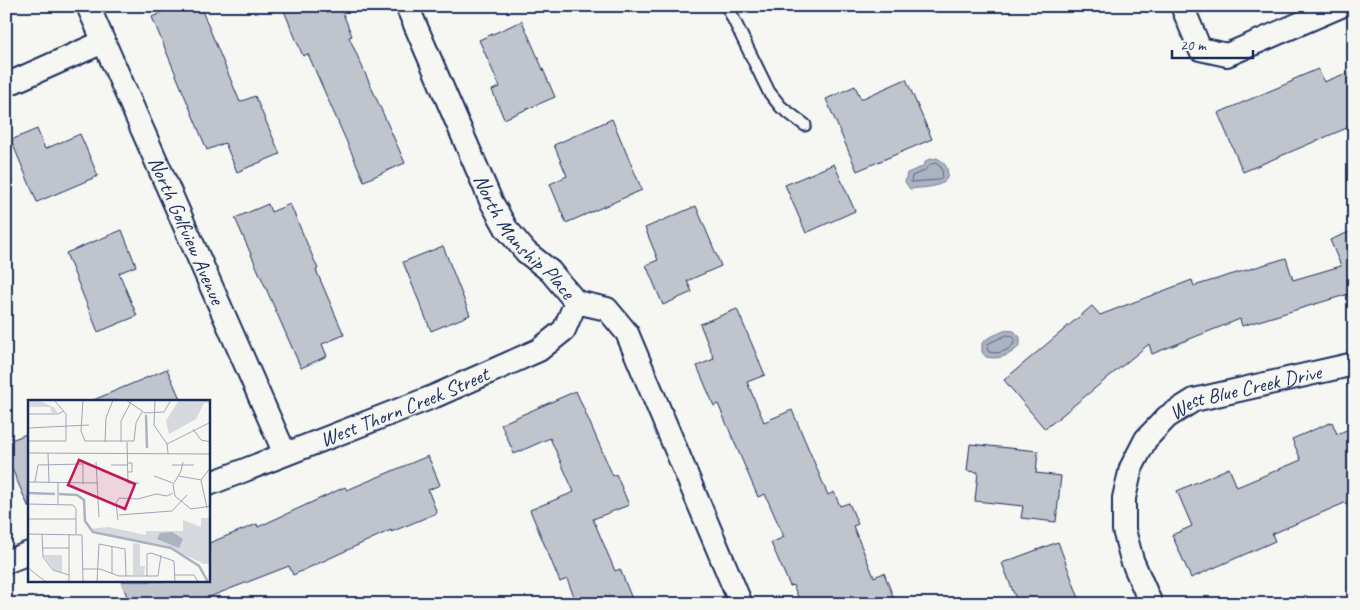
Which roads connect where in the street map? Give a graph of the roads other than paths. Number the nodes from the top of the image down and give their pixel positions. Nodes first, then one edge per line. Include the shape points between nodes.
1 (88, 6) edge
2 (407, 6) edge
3 (727, 6) edge
4 (1182, 6) edge
5 (1341, 6) edge
6 (103, 42) junction
7 (6, 85) edge
8 (805, 125) dead end
9 (576, 302) junction
10 (1354, 364) edge
11 (285, 454) junction
12 (210, 484) edge
13 (28, 553) edge
14 (6, 562) edge
15 (741, 604) edge
16 (1151, 604) edge

1 - 6 street, North Golfview Avenue
2 - 9 street, North Manship Place via 491,201 506,228
3 - 8 lane via 769,92 781,107
4 - 5 street via 1200,49 1227,54
6 - 7 street
6 - 11 street, North Golfview Avenue
9 - 11 street, West Thorn Creek Street via 564,330 540,350 436,396
9 - 15 street, North Manship Place via 607,308 627,332
10 - 16 street, West Blue Creek Drive via 1194,400 1168,417 1146,439 1129,475 1124,498 1124,530 1132,560
11 - 12 street, West Thorn Creek Street
13 - 14 street

